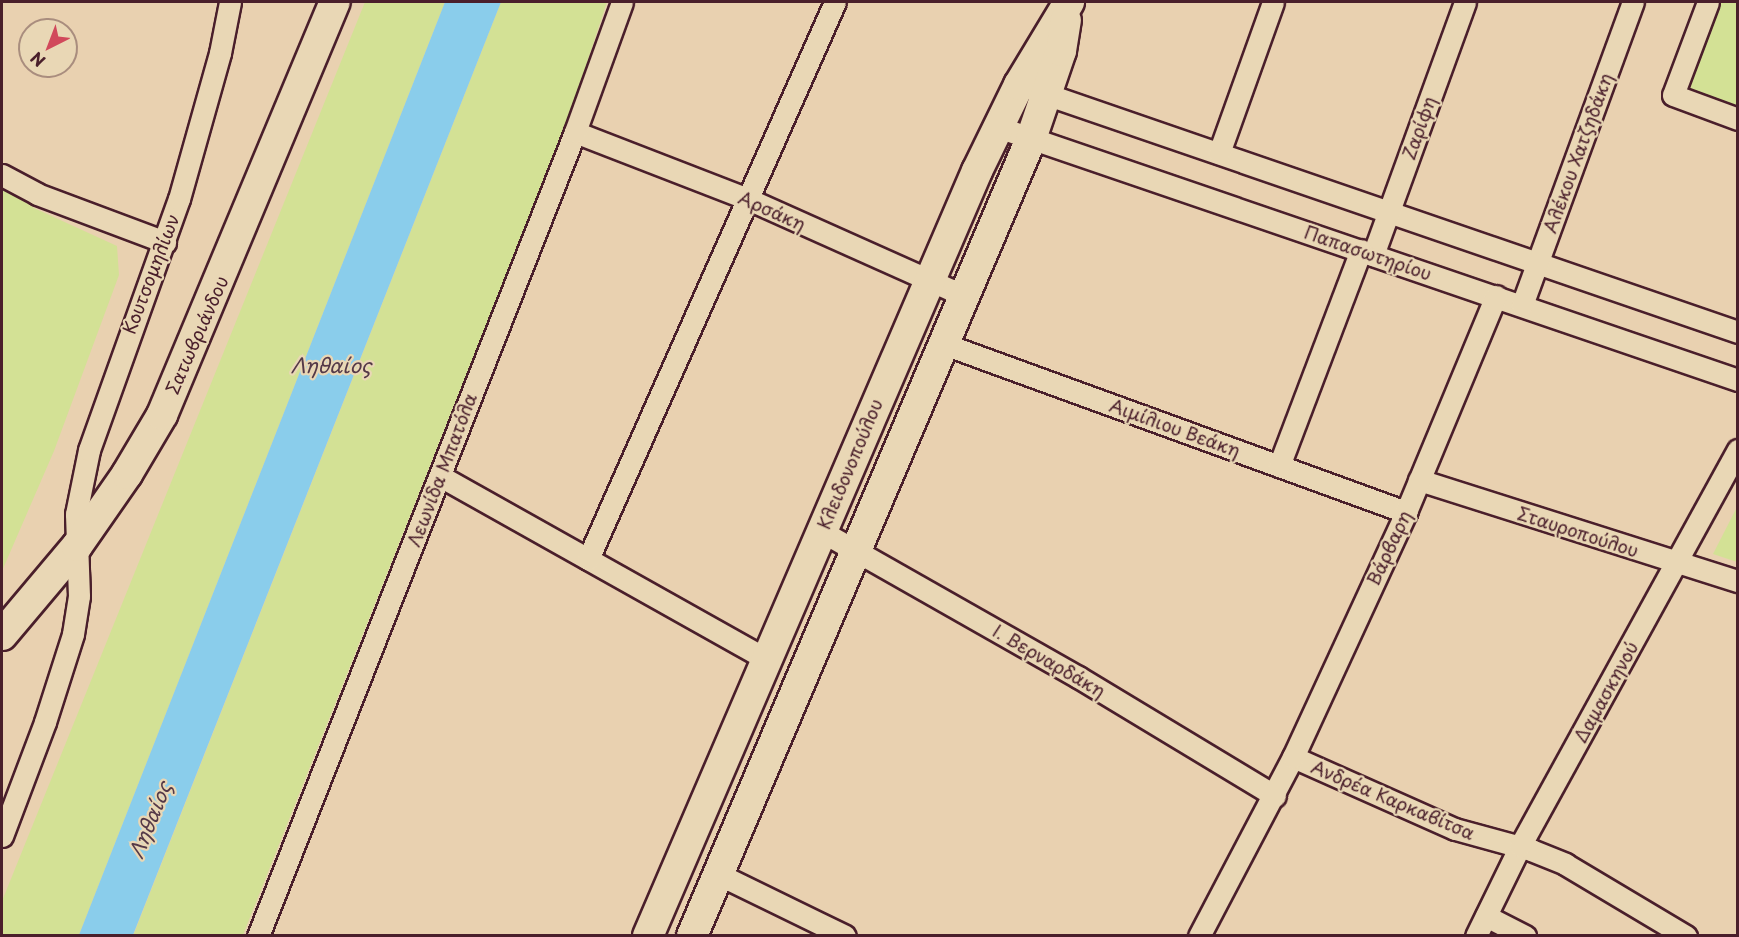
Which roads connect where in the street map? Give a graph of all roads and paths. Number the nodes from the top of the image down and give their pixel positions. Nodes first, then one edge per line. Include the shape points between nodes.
1 (230, 2) edge
2 (335, 2) edge
3 (622, 2) edge
4 (835, 2) edge
5 (1274, 2) edge
6 (1466, 2) edge
7 (1633, 2) edge
8 (1708, 2) edge
9 (1019, 85) junction
10 (1047, 94) junction
11 (1737, 119) edge
12 (998, 127) junction
13 (575, 132) junction
14 (1032, 139) junction
15 (1219, 153) junction
16 (2, 175) edge
17 (748, 200) junction
18 (1389, 211) junction
19 (165, 242) junction
20 (1367, 252) junction
21 (1538, 262) junction
22 (929, 281) junction
23 (965, 296) junction
24 (1496, 296) junction
25 (1522, 305) junction
26 (1737, 332) edge
27 (944, 344) junction
28 (1737, 380) edge
29 (1737, 450) edge
30 (1279, 466) junction
31 (440, 476) junction
32 (1419, 480) junction
33 (1406, 512) junction
34 (821, 531) junction
35 (77, 546) junction
36 (857, 551) junction
37 (588, 559) junction
38 (1677, 564) junction
39 (1737, 581) edge
40 (2, 635) edge
41 (766, 659) junction
42 (1293, 757) junction
43 (1275, 796) junction
44 (2, 836) edge
45 (1520, 846) junction
46 (718, 874) junction
47 (1486, 916) junction
48 (258, 936) edge
49 (648, 936) edge
50 (692, 936) edge
51 (845, 936) edge
52 (1199, 936) edge
53 (1476, 936) edge
54 (1525, 936) edge
55 (1686, 936) edge

1 - 19 street, Κουτσομηλίων via 199,136
2 - 35 street, Σατωβριάνδου via 162,415
3 - 13 street, Λεωνίδα Μπατόλα
4 - 17 street
5 - 15 street
6 - 18 street, Ζαρίφη
7 - 21 street, Αλέκου Χατζηδάκη
8 - 11 street via 1673,95
9 - 10 street
9 - 10 street, Κλειδονοπούλου via 1069,2 1061,51
9 - 12 street, Κλειδονοπούλου
10 - 14 street, Κλειδονοπούλου
10 - 15 street
12 - 14 street, Παπασωτηρίου
12 - 22 street, Κλειδονοπούλου
13 - 17 street, Αρσάκη
13 - 31 street, Λεωνίδα Μπατόλα
14 - 20 street, Παπασωτηρίου
14 - 23 street, Κλειδονοπούλου
15 - 18 street
16 - 19 street via 37,194
17 - 22 street, Αρσάκη
17 - 37 street
18 - 20 street, Ζαρίφη
18 - 21 street
19 - 35 street, Κουτσομηλίων via 89,450 77,500
20 - 24 street, Παπασωτηρίου
20 - 30 street, Ζαρίφη
21 - 25 street, Αλέκου Χατζηδάκη
21 - 26 street
22 - 23 street, Αρσάκη
22 - 34 street, Κλειδονοπούλου
23 - 27 street, Κλειδονοπούλου
24 - 25 street, Παπασωτηρίου
24 - 32 street, Βάρβαρη
25 - 28 street, Παπασωτηρίου
27 - 30 street, Αιμίλιου Βεάκη
27 - 36 street, Κλειδονοπούλου
29 - 38 street, Δαμασκηνού
30 - 33 street, Αιμίλιου Βεάκη
31 - 37 street
31 - 48 street, Λεωνίδα Μπατόλα
32 - 33 street, Βάρβαρη
32 - 38 street, Σταυροπούλου
33 - 42 street, Βάρβαρη
34 - 36 street, Ι. Βερναρδάκη
34 - 41 street, Κλειδονοπούλου
35 - 40 street, Σατωβριάνδου
35 - 44 street, Κουτσομηλίων via 79,596 73,634 45,723
36 - 43 street, Ι. Βερναρδάκη
36 - 46 street, Κλειδονοπούλου
37 - 41 street
38 - 39 street, Σταυροπούλου
38 - 45 street, Δαμασκηνού
41 - 49 street, Κλειδονοπούλου
42 - 43 street, Βάρβαρη
42 - 45 street, Ανδρέα Καρκαβίτσα via 1455,830
43 - 52 street, Βάρβαρη
45 - 47 street, Δαμασκηνού
45 - 55 street, Ανδρέα Καρκαβίτσα via 1565,864
46 - 50 street, Κλειδονοπούλου
46 - 51 street
47 - 53 street, Δαμασκηνού
47 - 54 street

